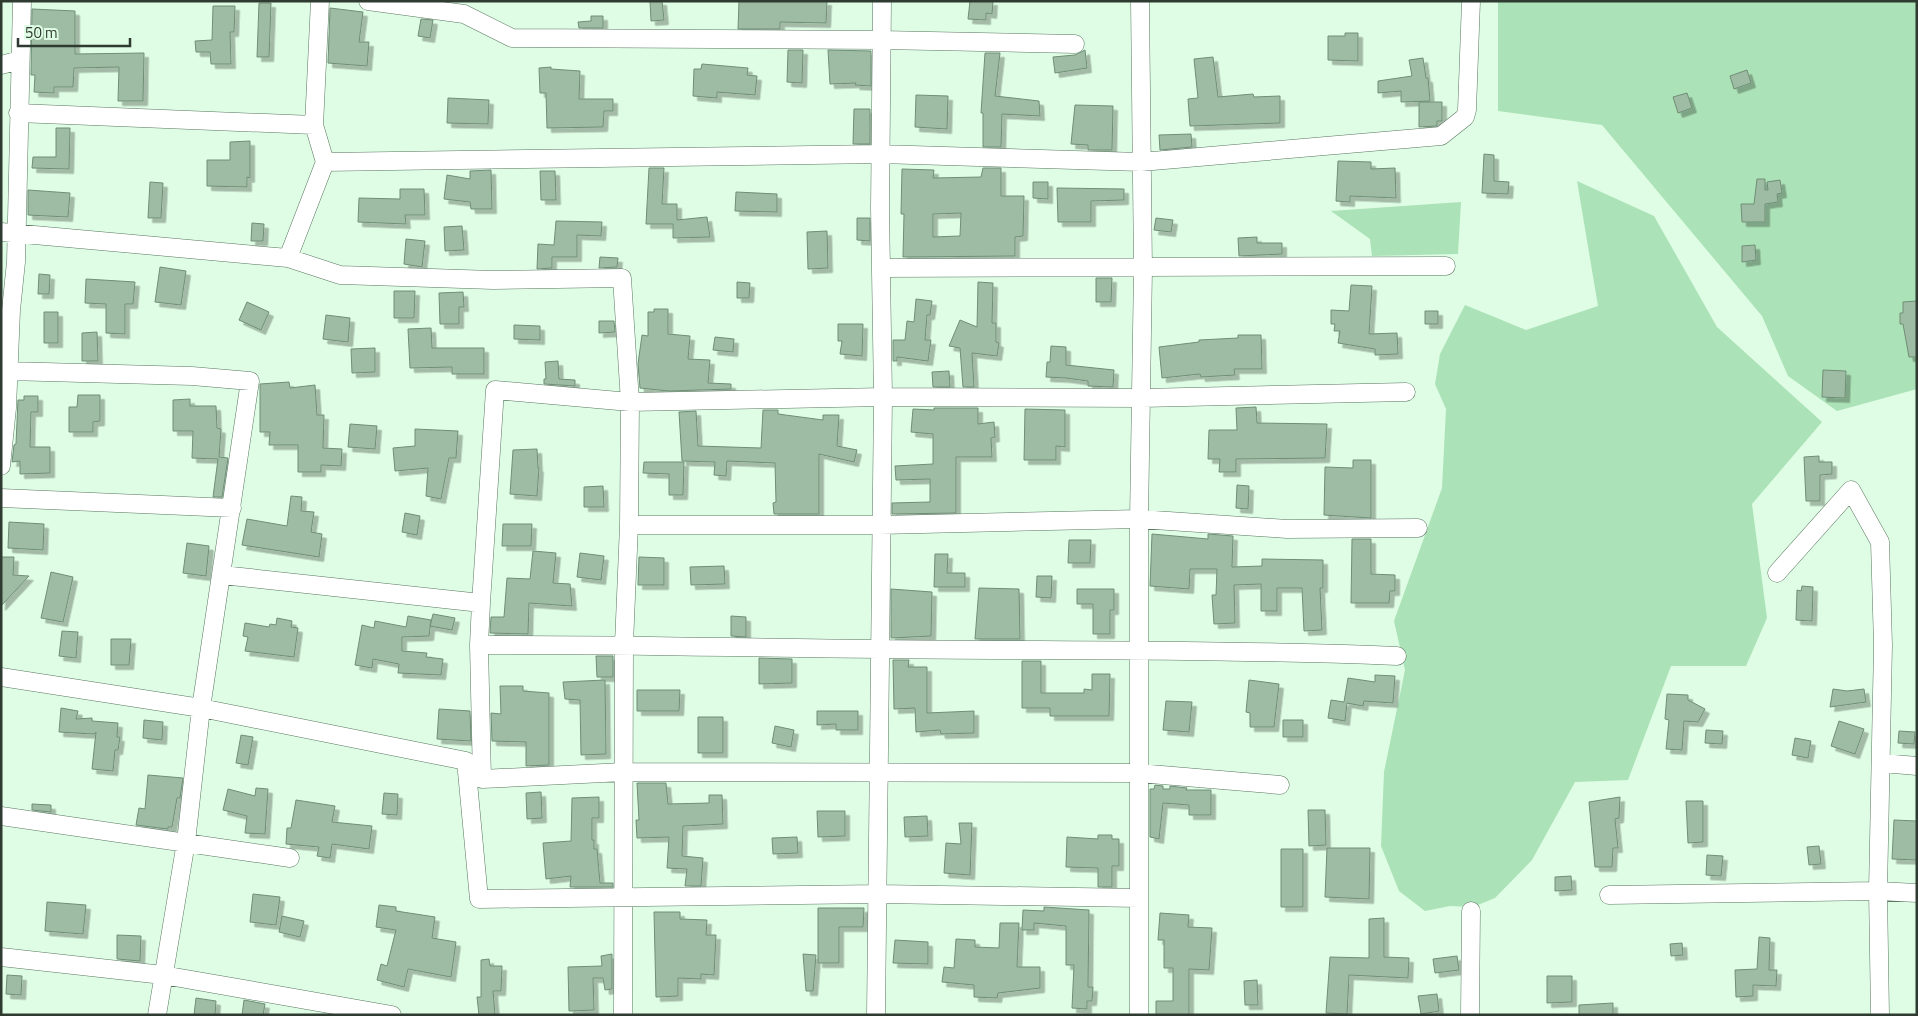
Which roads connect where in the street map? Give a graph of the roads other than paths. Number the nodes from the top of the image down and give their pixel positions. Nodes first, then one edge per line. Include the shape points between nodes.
1 (22, 1) edge
2 (320, 1) edge
3 (368, 1) edge
4 (882, 1) edge
5 (1140, 1) edge
6 (1471, 1) edge
7 (881, 40) junction
8 (1075, 44) dead end
9 (20, 60) junction
10 (1, 65) edge
11 (18, 113) junction
12 (314, 125) junction
13 (880, 154) junction
14 (325, 162) junction
15 (1141, 162) junction
16 (8, 232) edge
17 (288, 258) junction
18 (1446, 266) dead end
19 (881, 268) junction
20 (1143, 269) junction
21 (8, 371) junction
22 (1406, 392) dead end
23 (883, 397) junction
24 (1142, 398) junction
25 (630, 402) junction
26 (1, 466) edge
27 (1, 498) edge
28 (232, 508) junction
29 (1138, 519) junction
30 (629, 525) junction
31 (880, 525) junction
32 (1418, 528) dead end
33 (1777, 573) dead end
34 (222, 575) junction
35 (481, 603) junction
36 (624, 644) junction
37 (479, 645) junction
38 (879, 649) junction
39 (1138, 651) junction
40 (1397, 656) dead end
41 (1, 677) edge
42 (201, 708) junction
43 (466, 761) junction
44 (1882, 764) junction
45 (1917, 766) edge
46 (878, 771) junction
47 (624, 772) junction
48 (1138, 773) junction
49 (482, 779) junction
50 (1280, 785) dead end
51 (1, 816) edge
52 (186, 842) junction
53 (290, 858) dead end
54 (1878, 891) junction
55 (1917, 893) edge
56 (879, 894) junction
57 (1609, 895) dead end
58 (1139, 898) junction
59 (624, 899) junction
60 (1471, 911) dead end
61 (1, 958) edge
62 (163, 975) junction
63 (157, 1015) edge
64 (392, 1015) edge
65 (623, 1015) edge
66 (876, 1015) edge
67 (1139, 1015) edge
68 (1470, 1015) edge
69 (1880, 1015) edge

1 - 9 street
2 - 12 street
3 - 7 street via 464,14 512,38
4 - 7 street
5 - 15 street
6 - 15 street via 1467,110 1464,117 1441,136
7 - 8 street
7 - 13 street
9 - 10 street
9 - 11 street
11 - 12 street
11 - 16 street
12 - 14 street
13 - 14 street
13 - 15 street
13 - 19 street
14 - 17 street
15 - 20 street
16 - 17 street
16 - 21 street via 16,262
17 - 25 street via 340,275 493,280 622,278
18 - 20 street
19 - 20 street
19 - 23 street
20 - 24 street
21 - 26 street
21 - 28 street via 192,376 250,381
22 - 24 street
23 - 24 street
23 - 25 street
23 - 31 street
24 - 29 street
25 - 30 street
25 - 35 street via 495,390
27 - 28 street
28 - 34 street
29 - 31 street
29 - 32 street via 1287,529
29 - 39 street
30 - 31 street
30 - 36 street
31 - 38 street
33 - 44 street via 1851,490 1880,542
34 - 35 street
34 - 42 street
35 - 37 street
36 - 37 street
36 - 38 street
36 - 47 street
37 - 49 street
38 - 39 street
38 - 46 street
39 - 40 street via 1282,651
39 - 48 street
41 - 42 street
42 - 43 street
42 - 52 street
43 - 49 street
43 - 59 street via 479,900
44 - 45 street
44 - 54 street
46 - 47 street
46 - 48 street
46 - 56 street
47 - 49 street
47 - 59 street
48 - 50 street
48 - 58 street
51 - 52 street
52 - 53 street
52 - 62 street
54 - 55 street
54 - 57 street
54 - 69 street
56 - 58 street
56 - 59 street
56 - 66 street
58 - 67 street
59 - 65 street
60 - 68 street
61 - 62 street
62 - 63 street
62 - 64 street

